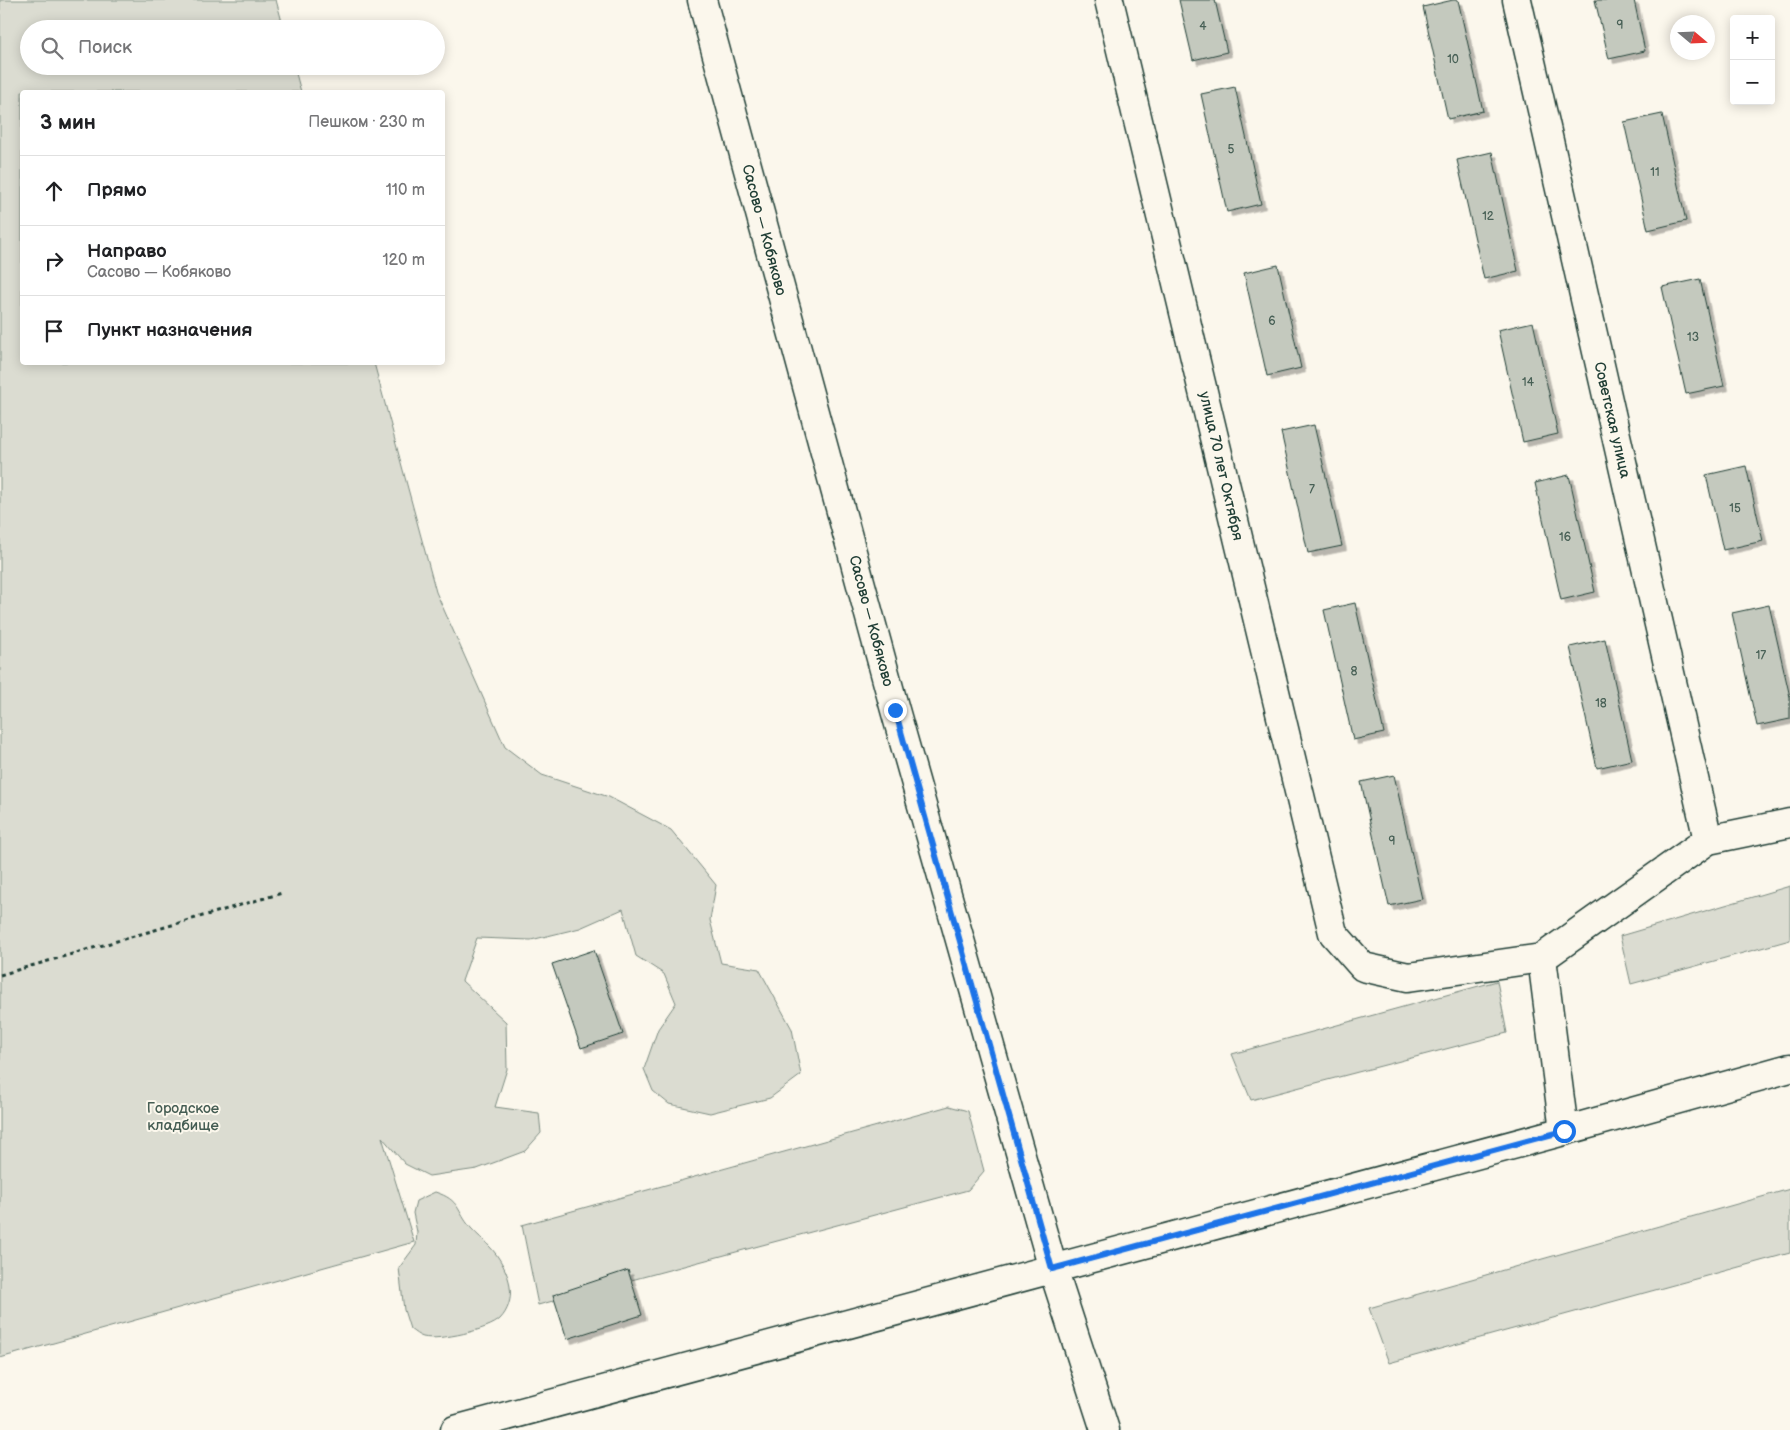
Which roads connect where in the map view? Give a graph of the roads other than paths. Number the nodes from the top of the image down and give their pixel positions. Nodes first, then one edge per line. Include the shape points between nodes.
1 (702, 0) edge
2 (1109, 0) edge
3 (1516, 0) edge
4 (1790, 823) edge
5 (1708, 840) junction
6 (1542, 958) junction
7 (1790, 1068) edge
8 (1564, 1131) junction
9 (1052, 1269) junction
10 (455, 1430) edge
11 (1105, 1430) edge

1 - 9 street, Сасово — Кобяково via 895,710
2 - 6 street, улица 70 лет Октября via 1332,933 1363,967 1408,977
3 - 5 street, Советская улица
4 - 5 street
5 - 6 street
6 - 8 street
7 - 8 street
8 - 9 street
9 - 10 street
9 - 11 street, Сасово — Кобяково

